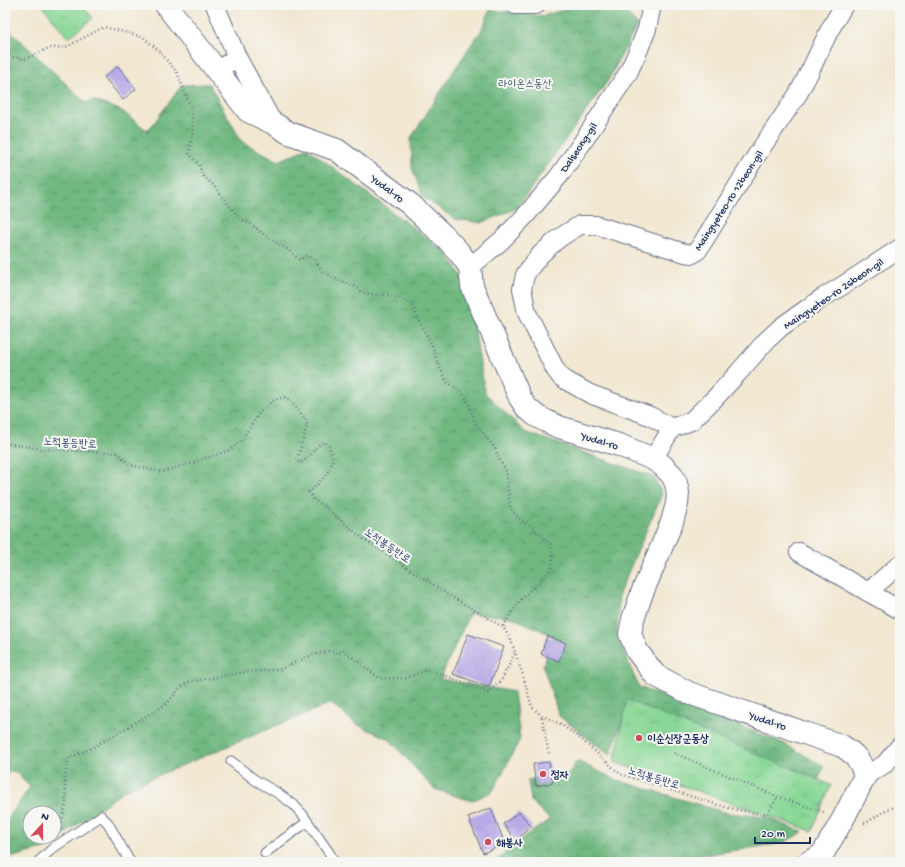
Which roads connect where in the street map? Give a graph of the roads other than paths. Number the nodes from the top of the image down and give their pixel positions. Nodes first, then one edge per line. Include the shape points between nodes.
1 (166, 5) edge
2 (215, 5) edge
3 (515, 5) edge
4 (536, 5) edge
5 (649, 5) edge
6 (844, 5) edge
7 (237, 57) junction
8 (217, 71) junction
9 (273, 123) junction
10 (900, 248) edge
11 (470, 267) junction
12 (672, 428) junction
13 (653, 459) junction
14 (799, 552) dead end
15 (900, 564) edge
16 (868, 592) junction
17 (900, 610) edge
18 (900, 746) edge
19 (231, 761) dead end
20 (865, 776) junction
21 (308, 822) junction
22 (265, 853) dead end
23 (821, 860) edge
24 (38, 862) edge
25 (130, 862) edge
26 (334, 862) edge

1 - 8 street, Yudal-ro
2 - 7 street
3 - 4 street
5 - 11 street, Dalseong-gil via 649,22 640,49 628,73 582,143 559,176 526,215
6 - 12 street, Maingyeteo-ro 12beon-gil via 828,31 798,94 698,250 693,254 685,253 596,225 580,225 567,232 541,254 525,275 522,289 527,313 561,376 590,394 650,416
7 - 8 street
7 - 9 street
8 - 9 street, Yudal-ro via 248,111
9 - 11 street, Yudal-ro via 289,133 342,154 410,204 447,239
10 - 12 street, Maingyeteo-ro 26beon-gil via 781,327 715,398 691,420
11 - 13 street, Yudal-ro via 472,286 526,407 535,415 559,427 619,445
12 - 13 street
13 - 20 street, Yudal-ro via 672,475 678,493 672,522 633,619 630,634 637,651 655,675 689,693 850,750 862,766
14 - 16 street
15 - 16 street
16 - 17 street
18 - 20 street via 885,764
19 - 21 lane via 293,804
20 - 23 street
21 - 22 lane
21 - 26 lane
24 - 25 lane via 53,848 100,816 108,823

